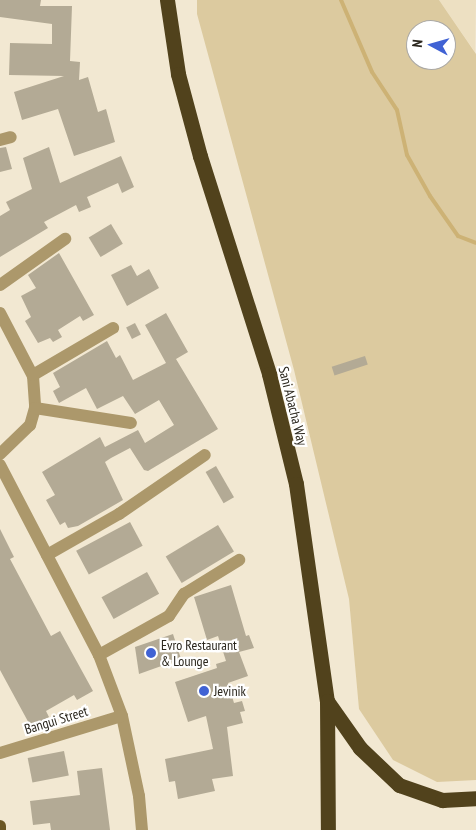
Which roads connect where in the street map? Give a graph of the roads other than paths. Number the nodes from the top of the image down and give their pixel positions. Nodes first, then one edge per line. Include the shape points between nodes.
1 (167, 0) edge
2 (65, 239) dead end
3 (0, 285) edge
4 (0, 313) edge
5 (113, 328) dead end
6 (33, 375) junction
7 (35, 408) junction
8 (131, 423) dead end
9 (0, 454) edge
10 (205, 455) dead end
11 (0, 465) edge
12 (47, 555) junction
13 (239, 560) dead end
14 (99, 655) junction
15 (327, 702) junction
16 (122, 716) junction
17 (0, 753) edge
18 (476, 798) edge
19 (0, 826) edge
20 (0, 830) edge
21 (142, 830) edge
22 (328, 830) edge

1 - 15 highway, Sani Abacha Way via 178,74 200,156 269,374 296,484
2 - 3 street
4 - 6 street
5 - 6 street
6 - 7 street
7 - 8 street
7 - 9 street via 30,425
10 - 12 street via 119,514
11 - 12 street
12 - 14 street
13 - 14 street via 184,594 169,616
14 - 16 street
15 - 18 highway via 360,748 399,784 442,800
15 - 22 highway, Sani Abacha Way
16 - 17 street, Bangui Street
16 - 21 street via 139,796
19 - 20 main road

